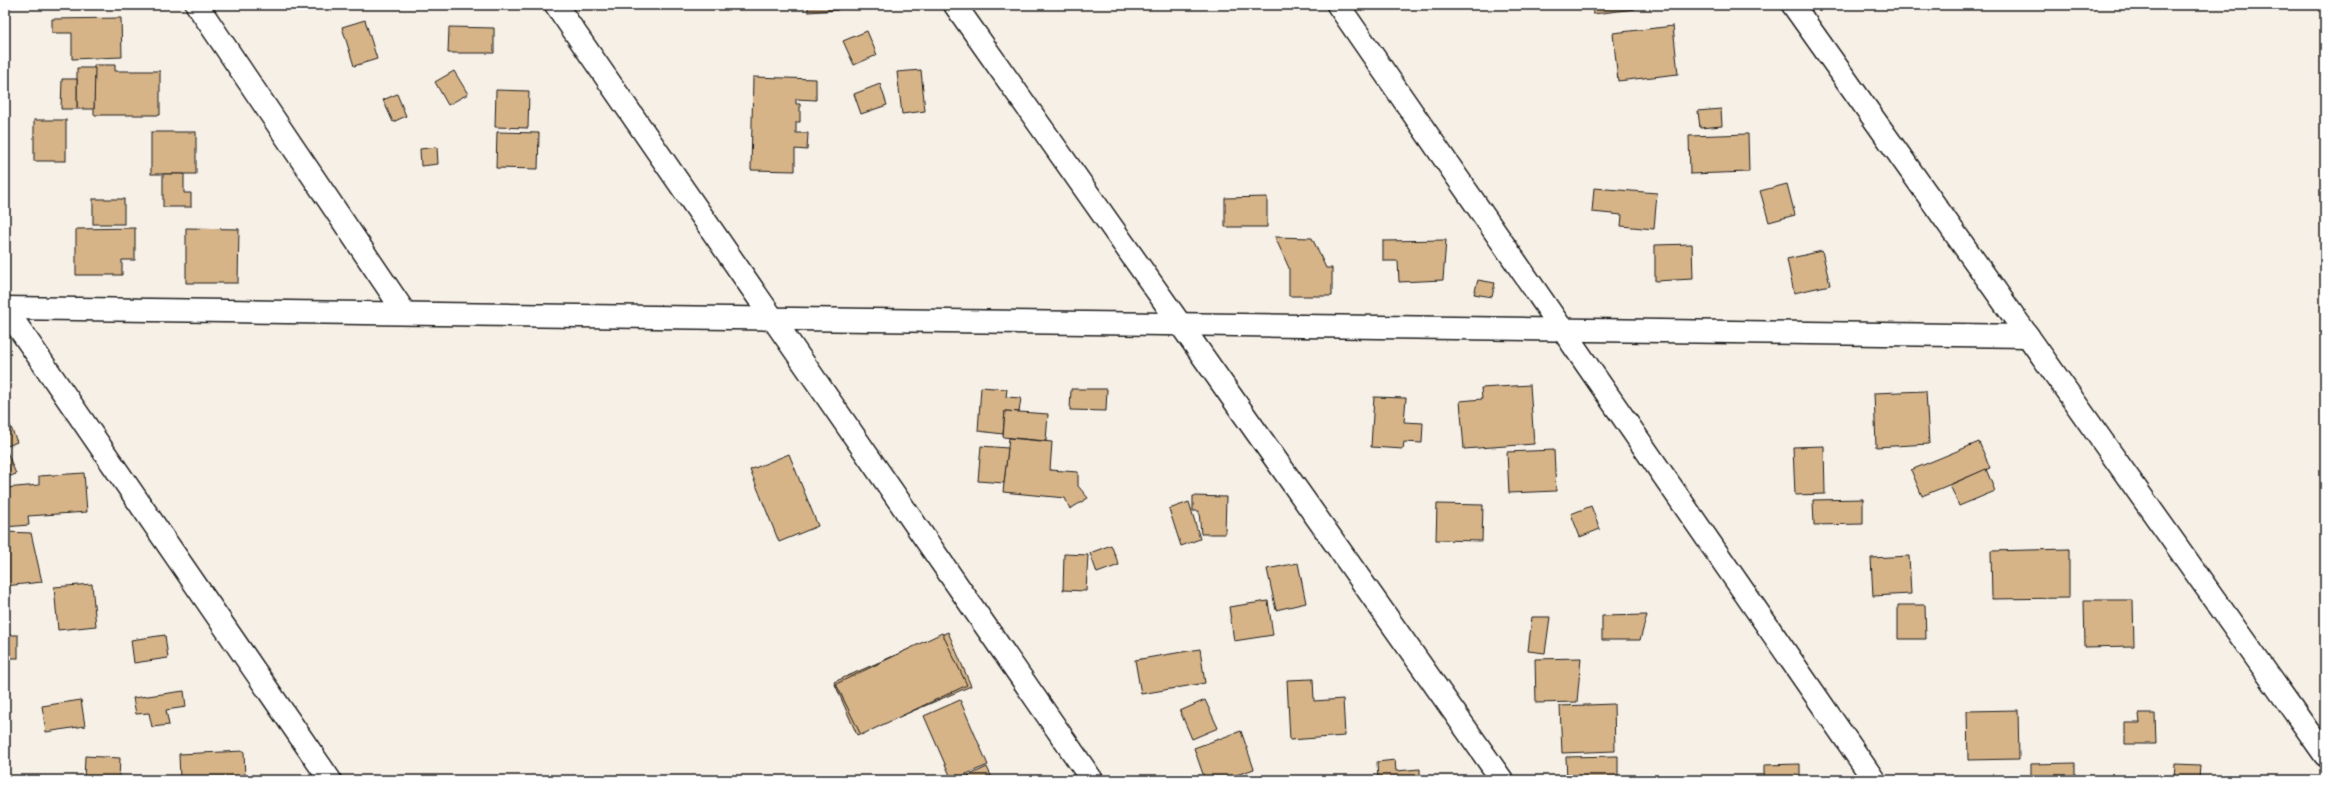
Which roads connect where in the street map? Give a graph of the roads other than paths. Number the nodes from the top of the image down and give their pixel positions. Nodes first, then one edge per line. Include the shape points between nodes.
1 (197, 5) edge
2 (556, 5) edge
3 (955, 5) edge
4 (1338, 5) edge
5 (1794, 5) edge
6 (5, 308) edge
7 (405, 313) junction
8 (773, 318) junction
9 (1180, 324) junction
10 (1562, 329) junction
11 (2028, 336) junction
12 (2325, 755) edge
13 (330, 780) edge
14 (1092, 780) edge
15 (1502, 780) edge
16 (1874, 780) edge

1 - 7 street
2 - 8 street
3 - 9 street
4 - 10 street
5 - 11 street
6 - 7 street
6 - 13 street
7 - 8 street
8 - 9 street
8 - 14 street
9 - 10 street
9 - 15 street
10 - 11 street
10 - 16 street
11 - 12 street

